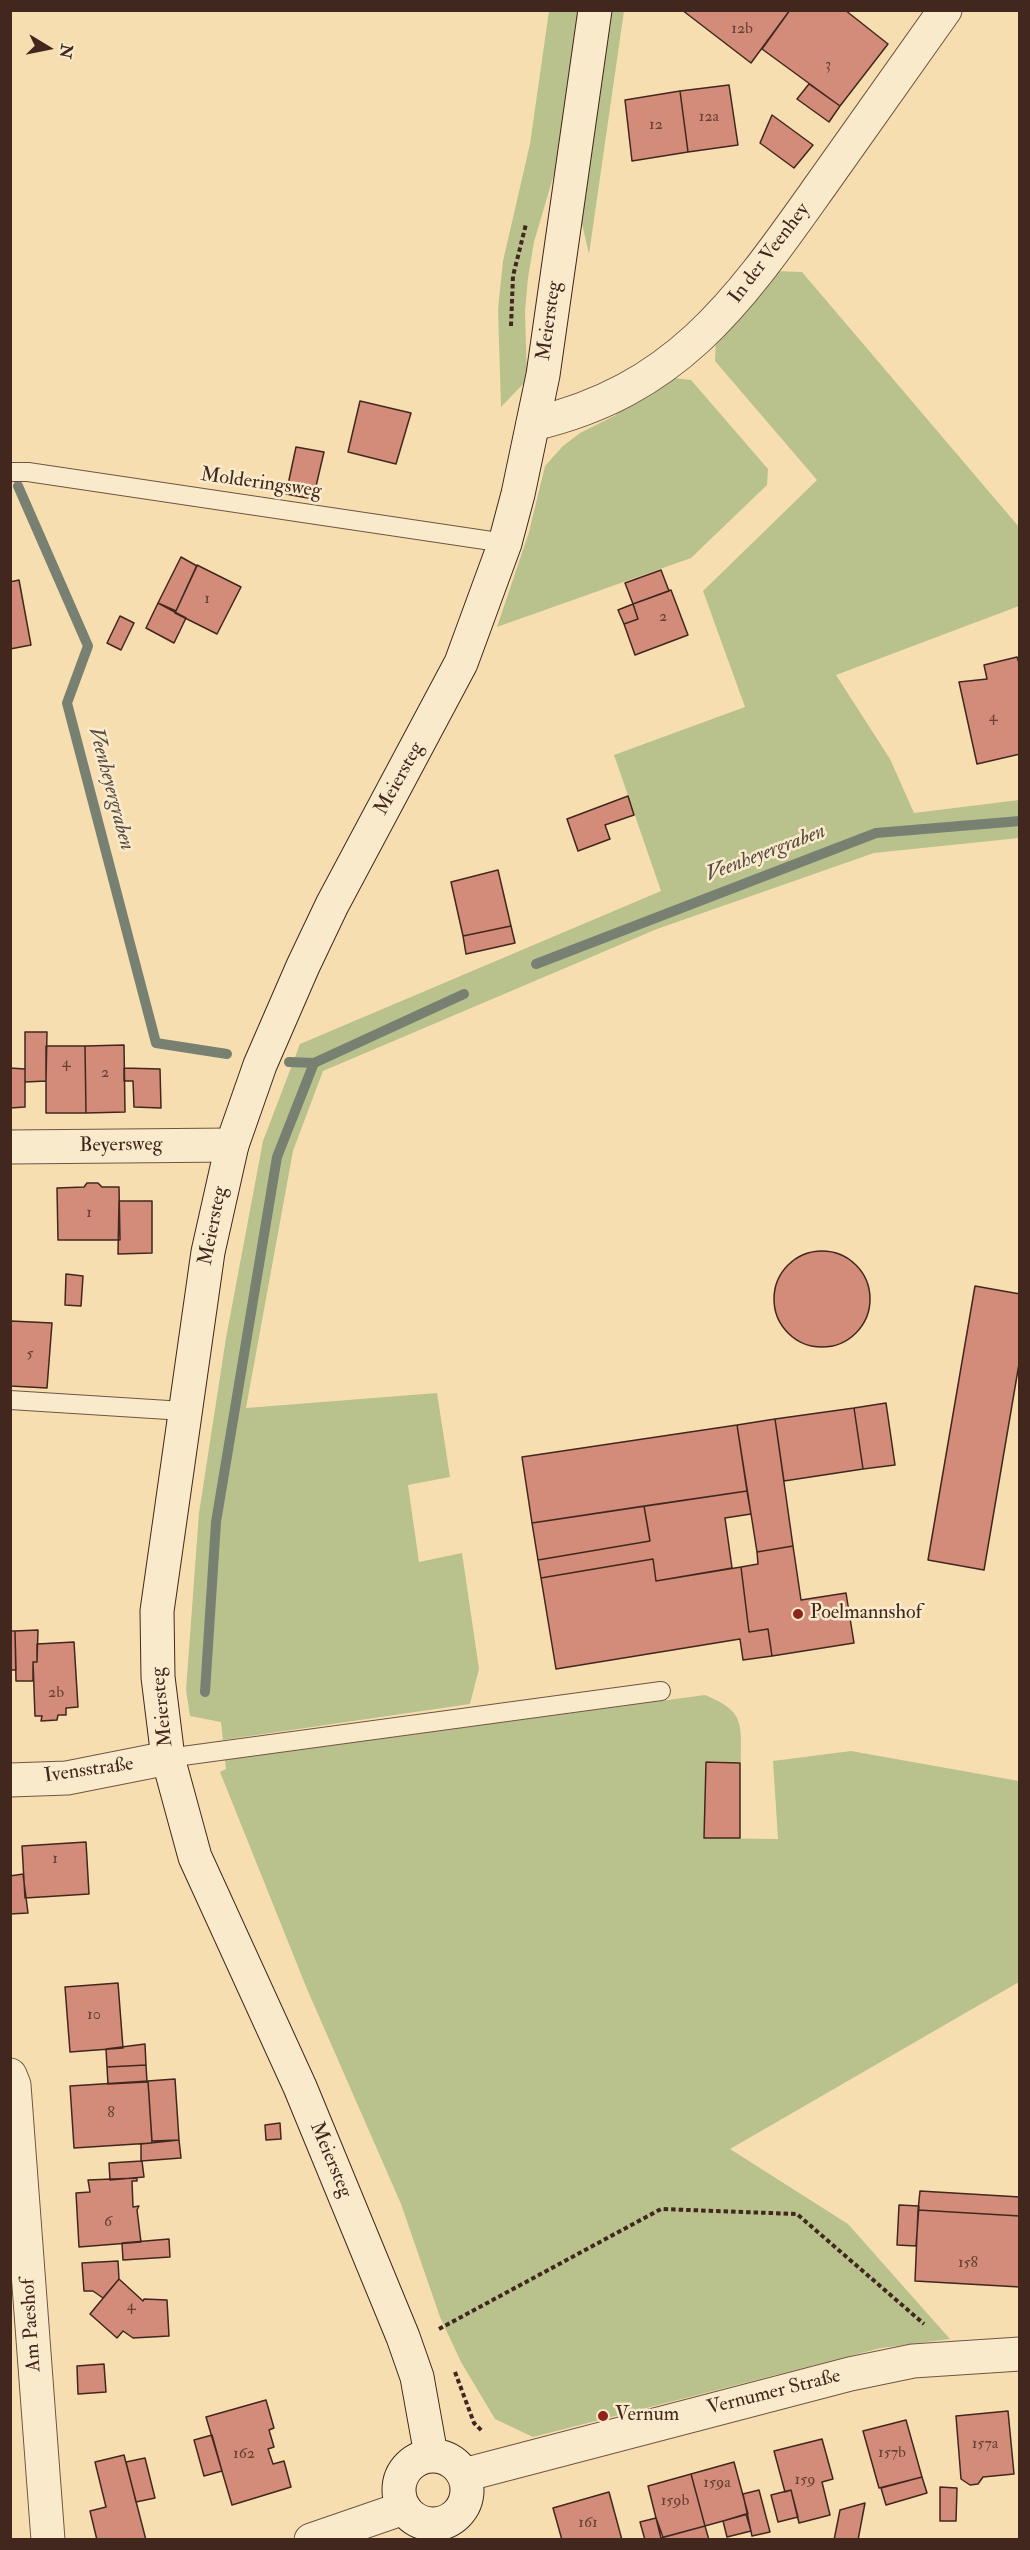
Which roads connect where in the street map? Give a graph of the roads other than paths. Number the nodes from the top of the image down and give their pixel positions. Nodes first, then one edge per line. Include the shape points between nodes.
1 (595, 10) edge
2 (945, 10) edge
3 (533, 424) junction
4 (10, 472) edge
5 (505, 543) junction
6 (232, 1145) junction
7 (10, 1147) edge
8 (10, 1400) edge
9 (184, 1411) junction
10 (661, 1691) dead end
11 (168, 1758) junction
12 (10, 1780) edge
13 (10, 2075) edge
14 (1020, 2354) edge
15 (431, 2455) junction
16 (464, 2475) junction
17 (404, 2508) junction
18 (440, 2532) edge
19 (48, 2540) edge
20 (311, 2540) edge

1 - 3 street, Meiersteg
2 - 3 street, In der Veenhey via 783,238 713,326 629,390 599,405
3 - 5 street, Meiersteg
4 - 5 lane, Molderingsweg
5 - 6 street, Meiersteg via 461,663 303,966 260,1065
6 - 7 street, Beyersweg
6 - 9 street, Meiersteg via 208,1252
8 - 9 lane
9 - 11 street, Meiersteg via 157,1611 158,1677
10 - 11 lane
11 - 12 street, Ivensstraße via 68,1778
11 - 15 street, Meiersteg via 195,1857 300,2087 408,2350 425,2411
13 - 19 street, Am Paeshof via 14,2085
14 - 16 street, Vernumer Straße via 913,2361 850,2374
15 - 16 street via 451,2461
15 - 17 street via 406,2468 399,2494
16 - 18 street via 468,2487 461,2510
17 - 18 street via 413,2518
17 - 20 street

